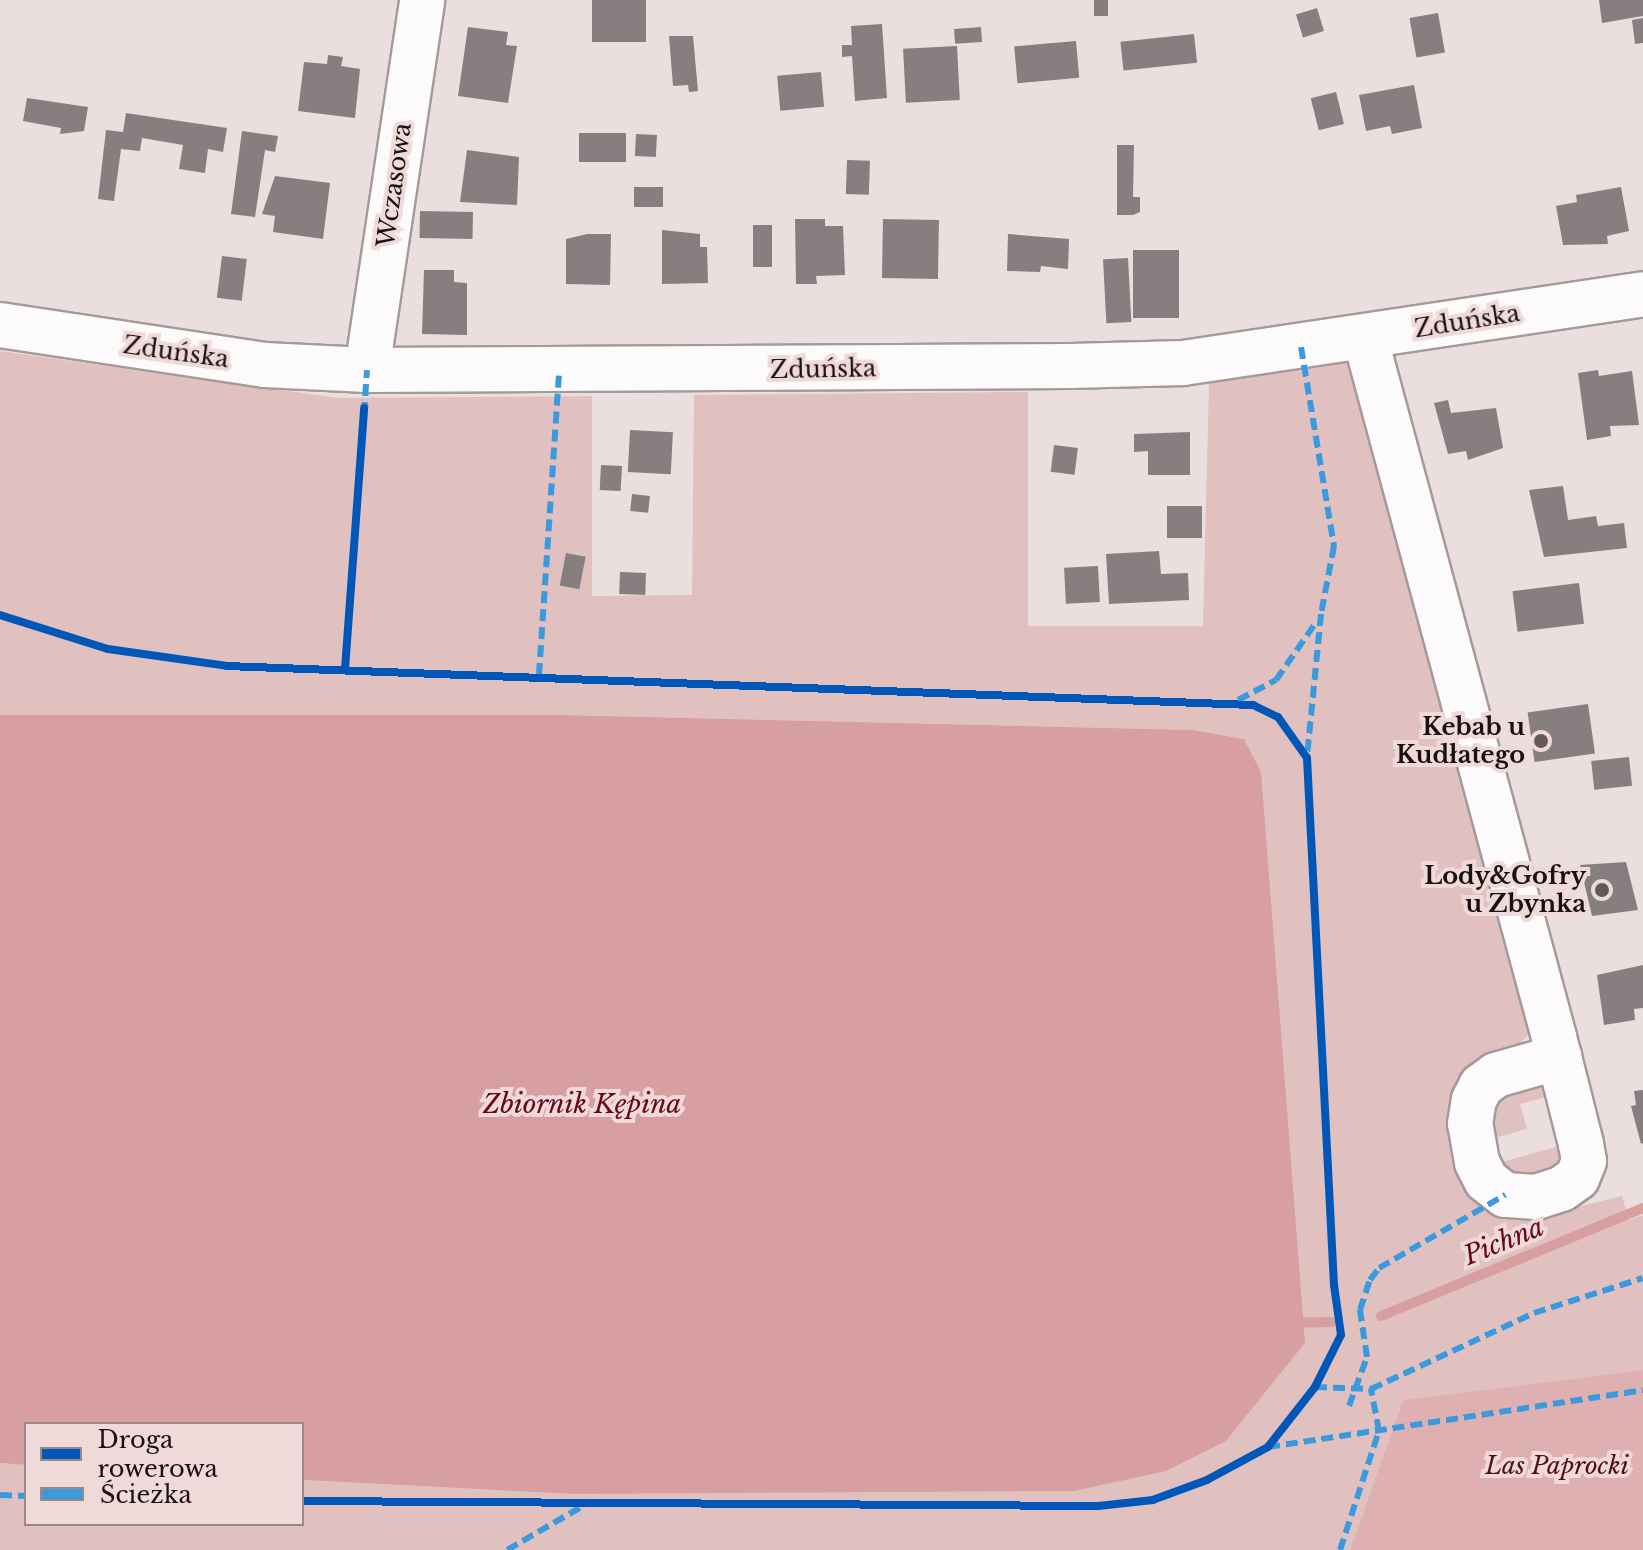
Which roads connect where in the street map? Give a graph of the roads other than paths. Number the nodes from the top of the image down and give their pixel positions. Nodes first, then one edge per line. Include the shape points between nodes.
1 (422, 0) edge
2 (1643, 294) edge
3 (0, 325) edge
4 (1365, 337) junction
5 (367, 370) junction
6 (1559, 1057) dead end

1 - 5 street, Wczasowa
2 - 4 street, Zduńska
3 - 5 street, Zduńska via 265,365
4 - 5 street, Zduńska via 1183,363
4 - 6 street

